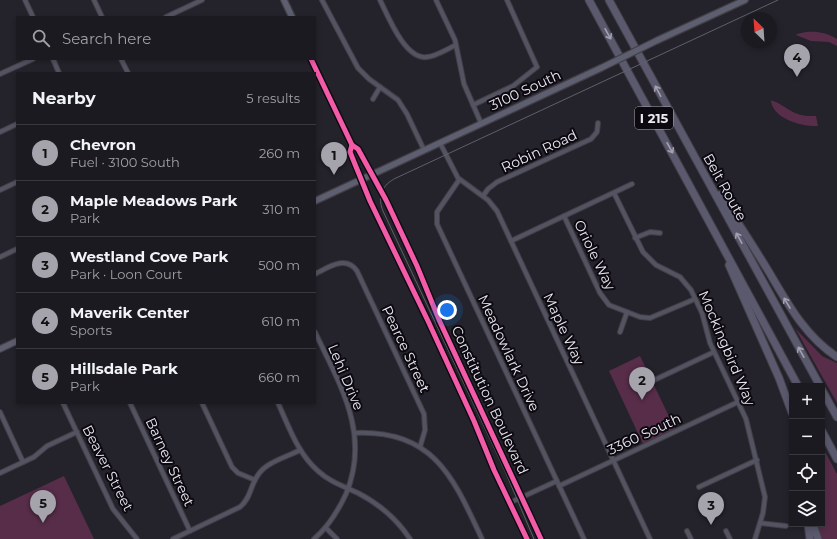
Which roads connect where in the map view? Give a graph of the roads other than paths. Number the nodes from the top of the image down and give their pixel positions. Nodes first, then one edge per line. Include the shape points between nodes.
1 (25, 0) edge
2 (94, 0) edge
3 (202, 0) edge
4 (284, 0) edge
5 (322, 0) edge
6 (380, 0) edge
7 (436, 0) edge
8 (507, 0) edge
9 (589, 0) edge
10 (609, 0) edge
11 (745, 0) edge
12 (33, 16) edge
13 (102, 16) edge
14 (168, 16) edge
15 (292, 16) edge
16 (456, 45) junction
17 (31, 60) edge
18 (53, 60) edge
19 (122, 60) edge
20 (312, 60) edge
21 (59, 72) edge
22 (128, 72) edge
23 (1, 73) edge
24 (380, 87) junction
25 (373, 99) dead end
26 (473, 105) junction
27 (481, 123) junction
28 (598, 123) dead end
29 (16, 124) edge
30 (0, 132) edge
31 (440, 143) junction
32 (352, 144) junction
33 (424, 150) junction
34 (703, 174) junction
35 (372, 175) junction
36 (362, 179) junction
37 (459, 180) junction
38 (16, 182) edge
39 (632, 184) dead end
40 (0, 190) edge
41 (614, 193) junction
42 (483, 196) junction
43 (316, 201) edge
44 (564, 216) junction
45 (660, 232) dead end
46 (718, 237) junction
47 (635, 238) junction
48 (511, 241) junction
49 (16, 249) edge
50 (0, 257) edge
51 (316, 274) edge
52 (695, 298) junction
53 (627, 312) junction
54 (620, 332) dead end
55 (316, 334) edge
56 (810, 334) junction
57 (16, 341) edge
58 (0, 349) edge
59 (714, 352) junction
60 (837, 354) edge
61 (837, 357) edge
62 (650, 382) dead end
63 (796, 383) edge
64 (818, 383) edge
65 (825, 395) edge
66 (738, 402) junction
67 (63, 404) edge
68 (130, 404) edge
69 (202, 404) edge
70 (278, 404) edge
71 (789, 404) edge
72 (0, 412) edge
73 (837, 417) edge
74 (77, 432) junction
75 (355, 433) junction
76 (825, 437) edge
77 (420, 447) junction
78 (300, 450) junction
79 (837, 459) edge
80 (614, 460) junction
81 (757, 460) junction
82 (23, 462) junction
83 (0, 473) edge
84 (255, 480) junction
85 (557, 481) junction
86 (559, 486) junction
87 (699, 487) dead end
88 (348, 489) junction
89 (522, 497) junction
90 (509, 503) junction
91 (760, 523) junction
92 (786, 526) dead end
93 (808, 527) edge
94 (814, 527) edge
95 (326, 528) junction
96 (687, 530) dead end
97 (190, 531) junction
98 (726, 531) dead end
99 (137, 539) edge
100 (173, 539) edge
101 (314, 539) edge
102 (337, 539) edge
103 (410, 539) edge
104 (482, 539) edge
105 (527, 539) edge
106 (541, 539) edge
107 (584, 539) edge
108 (650, 539) edge
109 (691, 539) edge
110 (730, 539) edge
111 (755, 539) edge
112 (810, 539) edge
113 (818, 539) edge

1 - 12 street
2 - 13 street
3 - 14 street
4 - 15 main road
5 - 24 street via 358,68
6 - 16 street via 399,38 418,55 429,57
7 - 16 street
8 - 26 street via 537,67 513,86
9 -> 46 highway, I 215
34 -> 10 highway, Belt Route / I 215
11 - 27 main road, 3100 South, bridge
16 - 26 street via 464,84
17 - 23 street
18 - 21 street
19 - 22 street
20 - 32 main road, Constitution Boulevard
24 - 25 street
24 - 33 street via 394,96 404,109
26 - 27 street
27 - 31 main road, 3100 South
28 - 42 street, Robin Road via 598,132 591,139 498,182
29 - 30 street
31 - 33 main road, 3100 South
31 - 37 street, Maple Way
32 - 35 main road, Constitution Boulevard via 358,149
32 - 36 main road, Constitution Boulevard via 350,152
33 - 35 main road, 3100 South
56 -> 34 highway via 795,316 739,223
64 -> 34 highway, Belt Route / I 215
35 - 36 main road, 3100 South
35 - 89 main road, Constitution Boulevard via 417,266 440,322
36 - 43 main road, 3100 South
36 - 90 main road, Constitution Boulevard via 474,421
37 - 42 street, Maple Way
37 - 85 street, Meadowlark Drive via 437,212 437,224
38 - 40 street
39 - 41 street
41 - 44 street
41 - 47 street, Mockingbird Way
42 - 48 street, Maple Way via 496,210
44 - 48 street
44 - 53 street, Oriole Way via 602,298 609,305
45 - 47 street via 650,232
46 - 63 highway, I 215
46 - 71 highway
47 - 52 street, Mockingbird Way via 647,258 680,277
48 - 80 street, Maple Way
49 - 50 street
51 - 77 street, Pearce Street via 340,263 351,264 358,274 424,414 425,430
52 - 53 street, Oriole Way via 654,317 644,318
52 - 59 street, Mockingbird Way
53 - 54 street
55 - 75 street, Lehi Drive via 346,398
56 - 60 highway
56 - 61 highway
57 - 58 main road
59 - 62 street
59 - 66 street, Mockingbird Way
65 - 73 highway
66 - 80 street, 3360 South
66 - 81 street, Mockingbird Way via 748,424
67 - 74 street, Beaver Street
68 - 97 street, Barney Street
69 - 84 street via 232,467 238,473
70 - 78 street
72 - 82 street
74 - 82 street
74 - 99 street, Beaver Street via 113,509
75 - 77 street via 386,434
75 - 88 street, Lehi Drive via 354,464
76 - 79 highway
77 - 104 street via 442,465 454,482
78 - 84 street via 265,468
78 - 88 street via 321,474
80 - 86 street, 3360 South
80 - 108 street, Maple Way
81 - 87 street
81 - 91 street, Mockingbird Way via 765,496
82 - 83 street
84 - 97 street via 250,496 240,507
85 - 86 street, Meadowlark Drive
85 - 89 street
86 - 107 street, Meadowlark Drive
88 - 95 street, Lehi Drive
88 - 103 street via 378,505 392,516
89 - 90 street
89 - 106 main road, Constitution Boulevard
90 - 105 main road, Constitution Boulevard
91 - 92 street
91 - 111 street, Mockingbird Way
93 - 112 highway
94 - 113 highway
95 - 101 street, Lehi Drive
95 - 102 street
96 - 109 street
97 - 100 street
98 - 110 street

